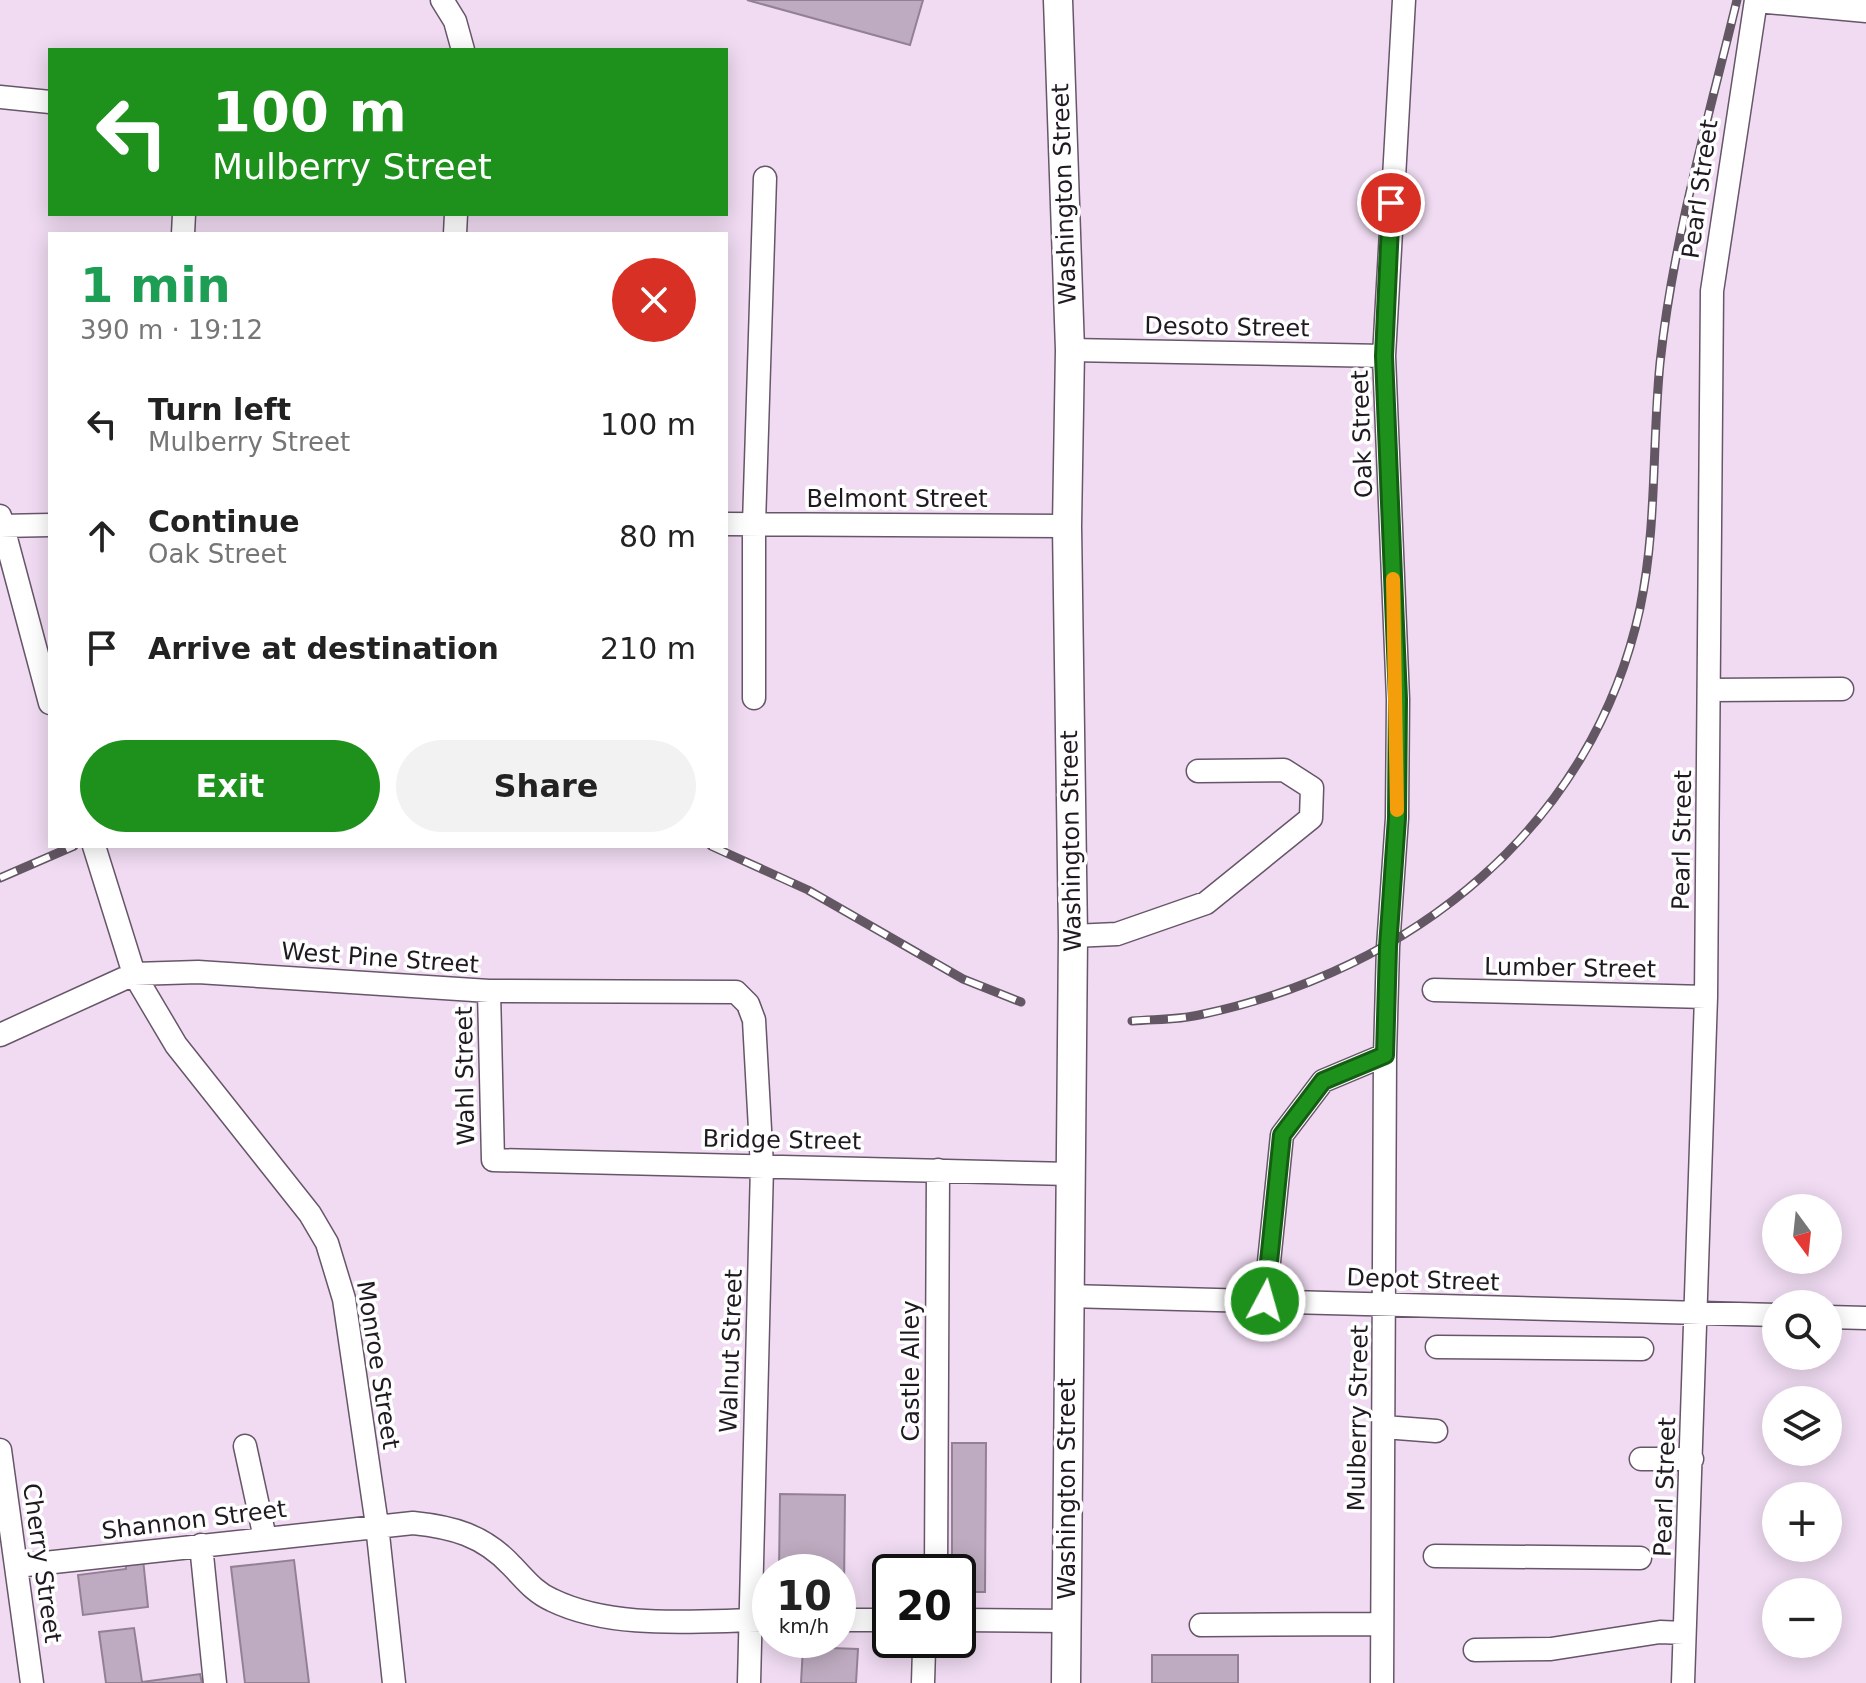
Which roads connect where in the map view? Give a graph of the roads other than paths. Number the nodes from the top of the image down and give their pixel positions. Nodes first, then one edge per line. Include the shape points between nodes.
1 (442, 0) edge
2 (1058, 0) edge
3 (1404, 0) edge
4 (1756, 0) edge
5 (1866, 11) edge
6 (462, 48) edge
7 (0, 97) edge
8 (48, 102) edge
9 (765, 178) dead end
10 (1070, 350) junction
11 (1384, 356) junction
12 (1, 523) edge
13 (728, 524) edge
14 (754, 524) junction
15 (48, 525) edge
16 (1067, 526) junction
17 (1842, 689) dead end
18 (1710, 690) junction
19 (48, 696) edge
20 (754, 698) dead end
21 (1198, 771) dead end
22 (1397, 818) joint
23 (95, 848) edge
24 (1073, 936) junction
25 (134, 974) junction
26 (1434, 990) dead end
27 (489, 991) junction
28 (1706, 997) junction
29 (754, 1020) joint
30 (0, 1035) edge
31 (1385, 1055) junction
32 (493, 1160) joint
33 (762, 1166) junction
34 (938, 1170) junction
35 (1070, 1174) junction
36 (1068, 1296) junction
37 (1265, 1301) junction
38 (1385, 1305) junction
39 (1697, 1313) junction
40 (1762, 1315) edge
41 (1842, 1317) edge
42 (1866, 1318) edge
43 (1437, 1347) dead end
44 (1642, 1349) dead end
45 (1384, 1427) junction
46 (1436, 1431) dead end
47 (245, 1446) dead end
48 (0, 1450) edge
49 (1641, 1459) dead end
50 (1692, 1459) junction
51 (377, 1525) junction
52 (265, 1538) junction
53 (201, 1545) junction
54 (760, 1554) edge
55 (936, 1554) edge
56 (1435, 1556) dead end
57 (1640, 1558) dead end
58 (17, 1566) junction
59 (752, 1620) edge
60 (976, 1620) edge
61 (1066, 1621) junction
62 (1382, 1624) junction
63 (1201, 1625) dead end
64 (1684, 1633) junction
65 (1475, 1650) dead end
66 (753, 1658) edge
67 (925, 1658) edge
68 (32, 1683) edge
69 (215, 1683) edge
70 (394, 1683) edge
71 (749, 1683) edge
72 (923, 1683) edge
73 (1066, 1683) edge
74 (1382, 1683) edge
75 (1683, 1683) edge

1 - 6 street
2 - 10 main road, Washington Street
3 - 11 street, Oak Street
4 - 5 street
4 - 18 street, Pearl Street via 1712,291
7 - 8 street
9 - 14 street
10 - 11 street, Desoto Street
10 - 16 main road, Washington Street
11 - 22 street, Oak Street via 1398,699
12 - 15 street
12 - 19 street
13 - 14 street, Belmont Street
14 - 16 street, Belmont Street
14 - 20 street
16 - 24 main road, Washington Street
17 - 18 street
18 - 28 street, Pearl Street
21 - 24 street via 1284,770 1312,788 1311,818 1206,903 1117,934
22 - 31 street, Mulberry Street
23 - 25 street, Monroe Street
24 - 35 main road, Washington Street
25 - 27 street, West Pine Street via 198,972
25 - 30 street, West Pine Street
25 - 51 street, Monroe Street via 176,1045 284,1178 327,1243 344,1299
26 - 28 street, Lumber Street
27 - 29 street, West Pine Street via 736,992
27 - 32 street, Wahl Street
28 - 39 street, Pearl Street
29 - 33 street, Walnut Street
31 - 37 street via 1323,1081 1282,1135
31 - 38 street, Mulberry Street
32 - 33 street, Bridge Street
33 - 34 street, Bridge Street
33 - 54 street, Walnut Street
34 - 35 street, Bridge Street
34 - 55 street, Castle Alley
35 - 36 main road, Washington Street
36 - 37 street, Depot Street
36 - 61 main road, Washington Street
37 - 38 street, Depot Street
38 - 39 street, Depot Street
38 - 45 street, Mulberry Street
39 - 40 street, Depot Street
39 - 50 street, Pearl Street
41 - 42 street
43 - 44 street
45 - 46 street
45 - 62 street, Mulberry Street
47 - 52 street
48 - 58 street, Cherry Street
49 - 50 street
50 - 64 street, Pearl Street
51 - 52 street, Shannon Street
51 - 59 street, Shannon Street via 413,1523 471,1534 510,1564 528,1586 573,1608 635,1619
51 - 70 street, Monroe Street
52 - 53 street, Shannon Street
53 - 58 street, Shannon Street
53 - 69 street
56 - 57 street
58 - 68 street, Cherry Street
60 - 61 street
61 - 73 main road, Washington Street
62 - 63 street
62 - 74 street, Mulberry Street
64 - 65 street via 1551,1649
64 - 75 street, Pearl Street
66 - 71 street, Walnut Street
67 - 72 street

